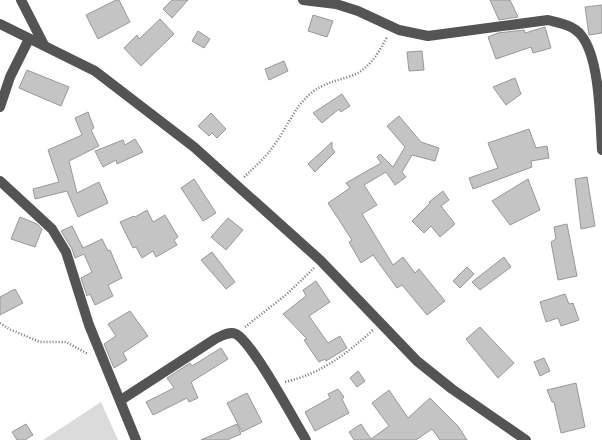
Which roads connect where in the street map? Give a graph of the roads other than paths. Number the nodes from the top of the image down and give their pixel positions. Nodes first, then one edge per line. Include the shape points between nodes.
1 (21, 0) edge
2 (303, 0) edge
3 (0, 24) edge
4 (29, 39) junction
5 (44, 45) junction
6 (0, 107) edge
7 (602, 150) edge
8 (0, 181) edge
9 (121, 400) junction
10 (136, 440) edge
11 (306, 440) edge
12 (526, 440) edge

1 - 5 street
2 - 7 street via 336,4 399,30 428,36 548,20 567,25 581,34 592,56 598,89
3 - 4 street
4 - 5 street
4 - 6 street via 10,77
5 - 12 street via 95,70 194,147 320,260 417,361 452,389
8 - 9 street via 52,229 66,252 89,325
9 - 10 street
9 - 11 street via 215,339 227,333 235,334 243,340 273,384

